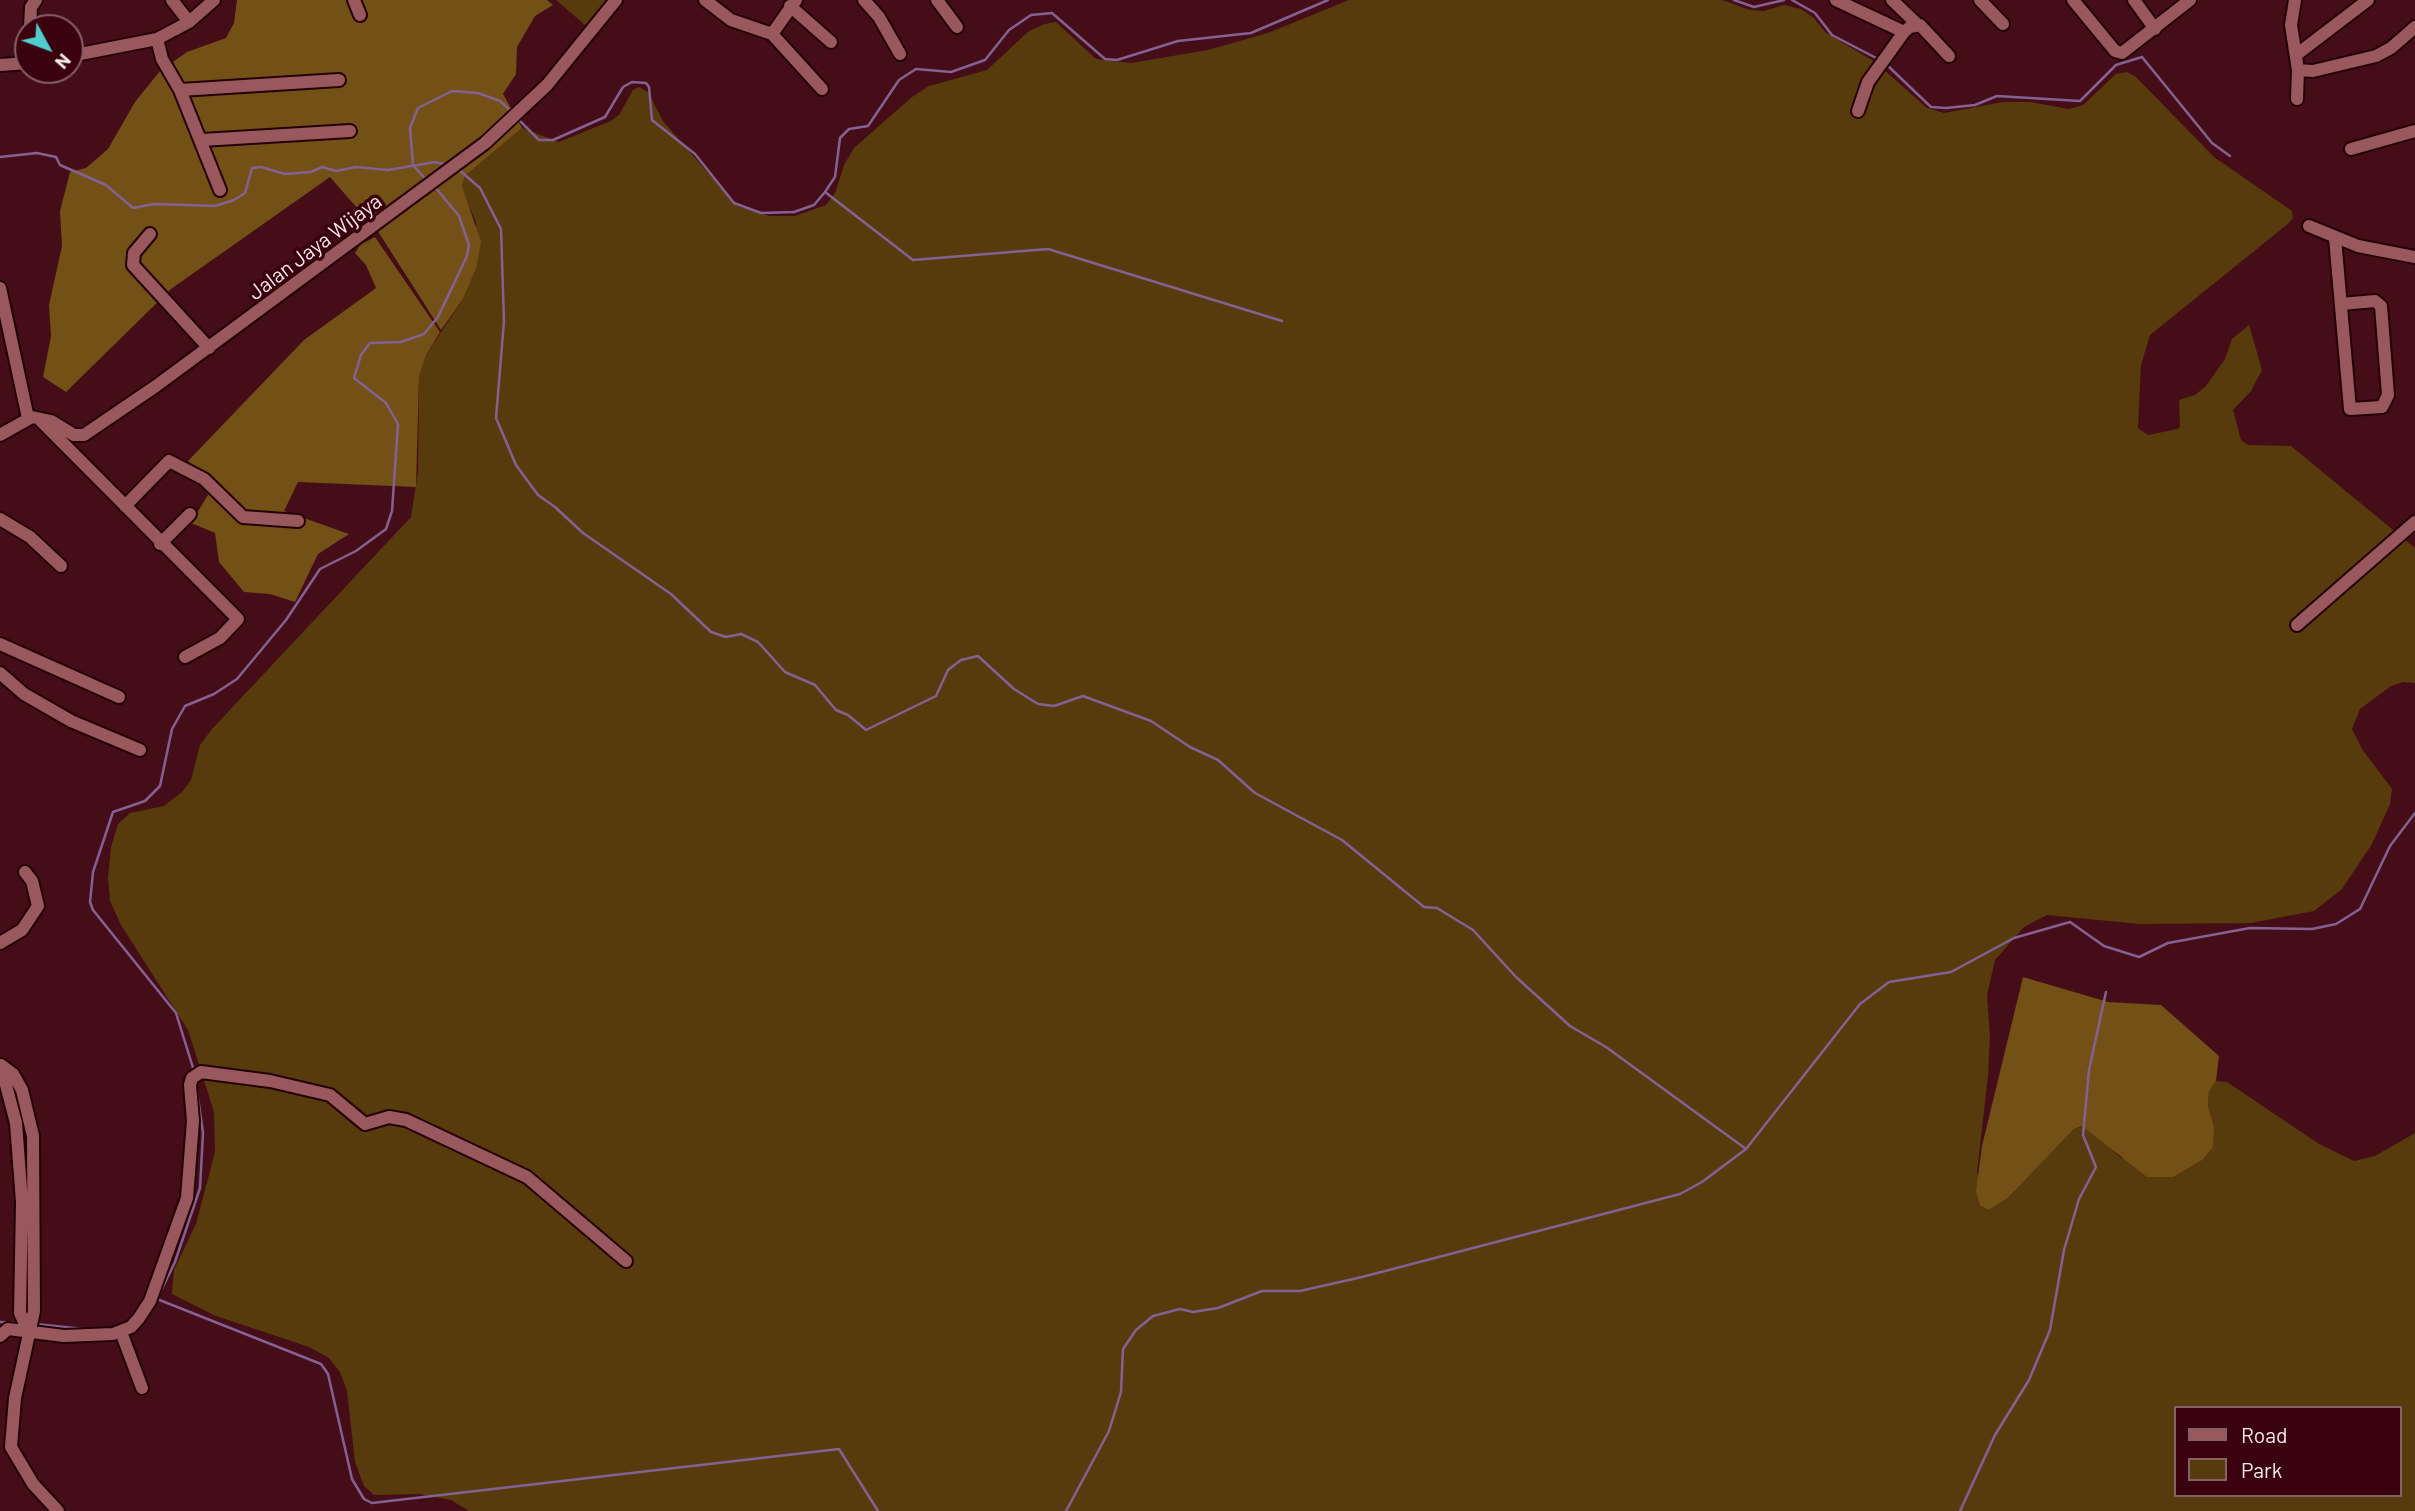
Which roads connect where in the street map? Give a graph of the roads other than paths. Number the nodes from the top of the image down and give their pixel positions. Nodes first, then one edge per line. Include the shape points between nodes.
1 (172, 0) edge
2 (214, 0) edge
3 (354, 0) edge
4 (616, 0) edge
5 (705, 0) edge
6 (864, 0) edge
7 (937, 0) edge
8 (1892, 0) edge
9 (1980, 0) edge
10 (2073, 0) edge
11 (2134, 0) edge
12 (2190, 0) edge
13 (2295, 0) edge
14 (2368, 0) edge
15 (1842, 1) edge
16 (793, 3) edge
17 (360, 15) dead end
18 (189, 22) junction
19 (1917, 24) junction
20 (2003, 24) dead end
21 (957, 27) dead end
22 (2415, 27) edge
23 (2155, 29) junction
24 (1904, 32) junction
25 (772, 34) junction
26 (157, 39) junction
27 (831, 42) dead end
28 (84, 53) edge
29 (900, 54) dead end
30 (2296, 55) junction
31 (1949, 56) dead end
32 (2298, 70) junction
33 (339, 80) dead end
34 (822, 89) dead end
35 (180, 90) junction
36 (2297, 99) dead end
37 (1858, 111) dead end
38 (350, 131) dead end
39 (2415, 131) edge
40 (202, 140) junction
41 (2351, 149) dead end
42 (220, 190) dead end
43 (2309, 226) dead end
44 (150, 234) dead end
45 (2335, 238) junction
46 (2415, 257) edge
47 (0, 288) edge
48 (2341, 304) junction
49 (209, 348) junction
50 (33, 418) junction
51 (0, 435) edge
52 (125, 506) junction
53 (191, 514) dead end
54 (0, 519) edge
55 (298, 521) dead end
56 (2415, 522) edge
57 (160, 544) junction
58 (61, 566) dead end
59 (2297, 625) dead end
60 (0, 644) edge
61 (185, 657) dead end
62 (0, 673) edge
63 (119, 697) dead end
64 (140, 750) dead end
65 (25, 872) dead end
66 (0, 943) edge
67 (0, 1064) edge
68 (626, 1261) dead end
69 (29, 1324) junction
70 (121, 1332) junction
71 (1, 1333) edge
72 (142, 1388) dead end
73 (56, 1510) edge

1 - 18 street
2 - 18 street
3 - 17 street
4 - 49 street, Jalan Jaya Wijaya via 571,57 509,122
5 - 25 street via 731,20
6 - 29 street
7 - 21 street
8 - 19 street
9 - 20 street
10 - 23 street via 2119,52
11 - 23 street
12 - 23 street
13 - 30 street via 2291,24
14 - 30 street
15 - 24 street
16 - 25 street
16 - 27 street
18 - 26 street
19 - 24 street
19 - 31 street
22 - 32 street via 2376,56 2313,71
24 - 37 street via 1868,82
25 - 34 street
26 - 28 street
26 - 35 street via 162,59
30 - 32 street
32 - 36 street
33 - 35 street
35 - 40 street
38 - 40 street
39 - 41 street
40 - 42 street
43 - 45 street
44 - 49 street via 134,253 133,265
45 - 46 street
45 - 48 street
47 - 50 street
48 - 48 street via 2350,409 2382,407 2388,395 2381,306 2375,301
49 - 50 street, Jalan Jaya Wijaya via 89,433 74,435 51,421
50 - 51 street
50 - 52 street
52 - 55 street via 169,461 204,479 243,517
52 - 57 street
53 - 57 street
54 - 58 street via 30,537
56 - 59 street
57 - 61 street via 238,619 220,638
60 - 63 street
62 - 64 street via 24,694 71,721
65 - 66 street via 38,906 22,930
67 - 69 street via 16,1123 22,1202 19,1313
68 - 70 street via 527,1177 405,1119 389,1117 365,1124 340,1100 323,1093 201,1072 191,1078 190,1086 193,1121 187,1198 151,1297 139,1318
69 - 70 street via 82,1336
69 - 71 street
69 - 73 street via 11,1447 24,1472
70 - 72 street

